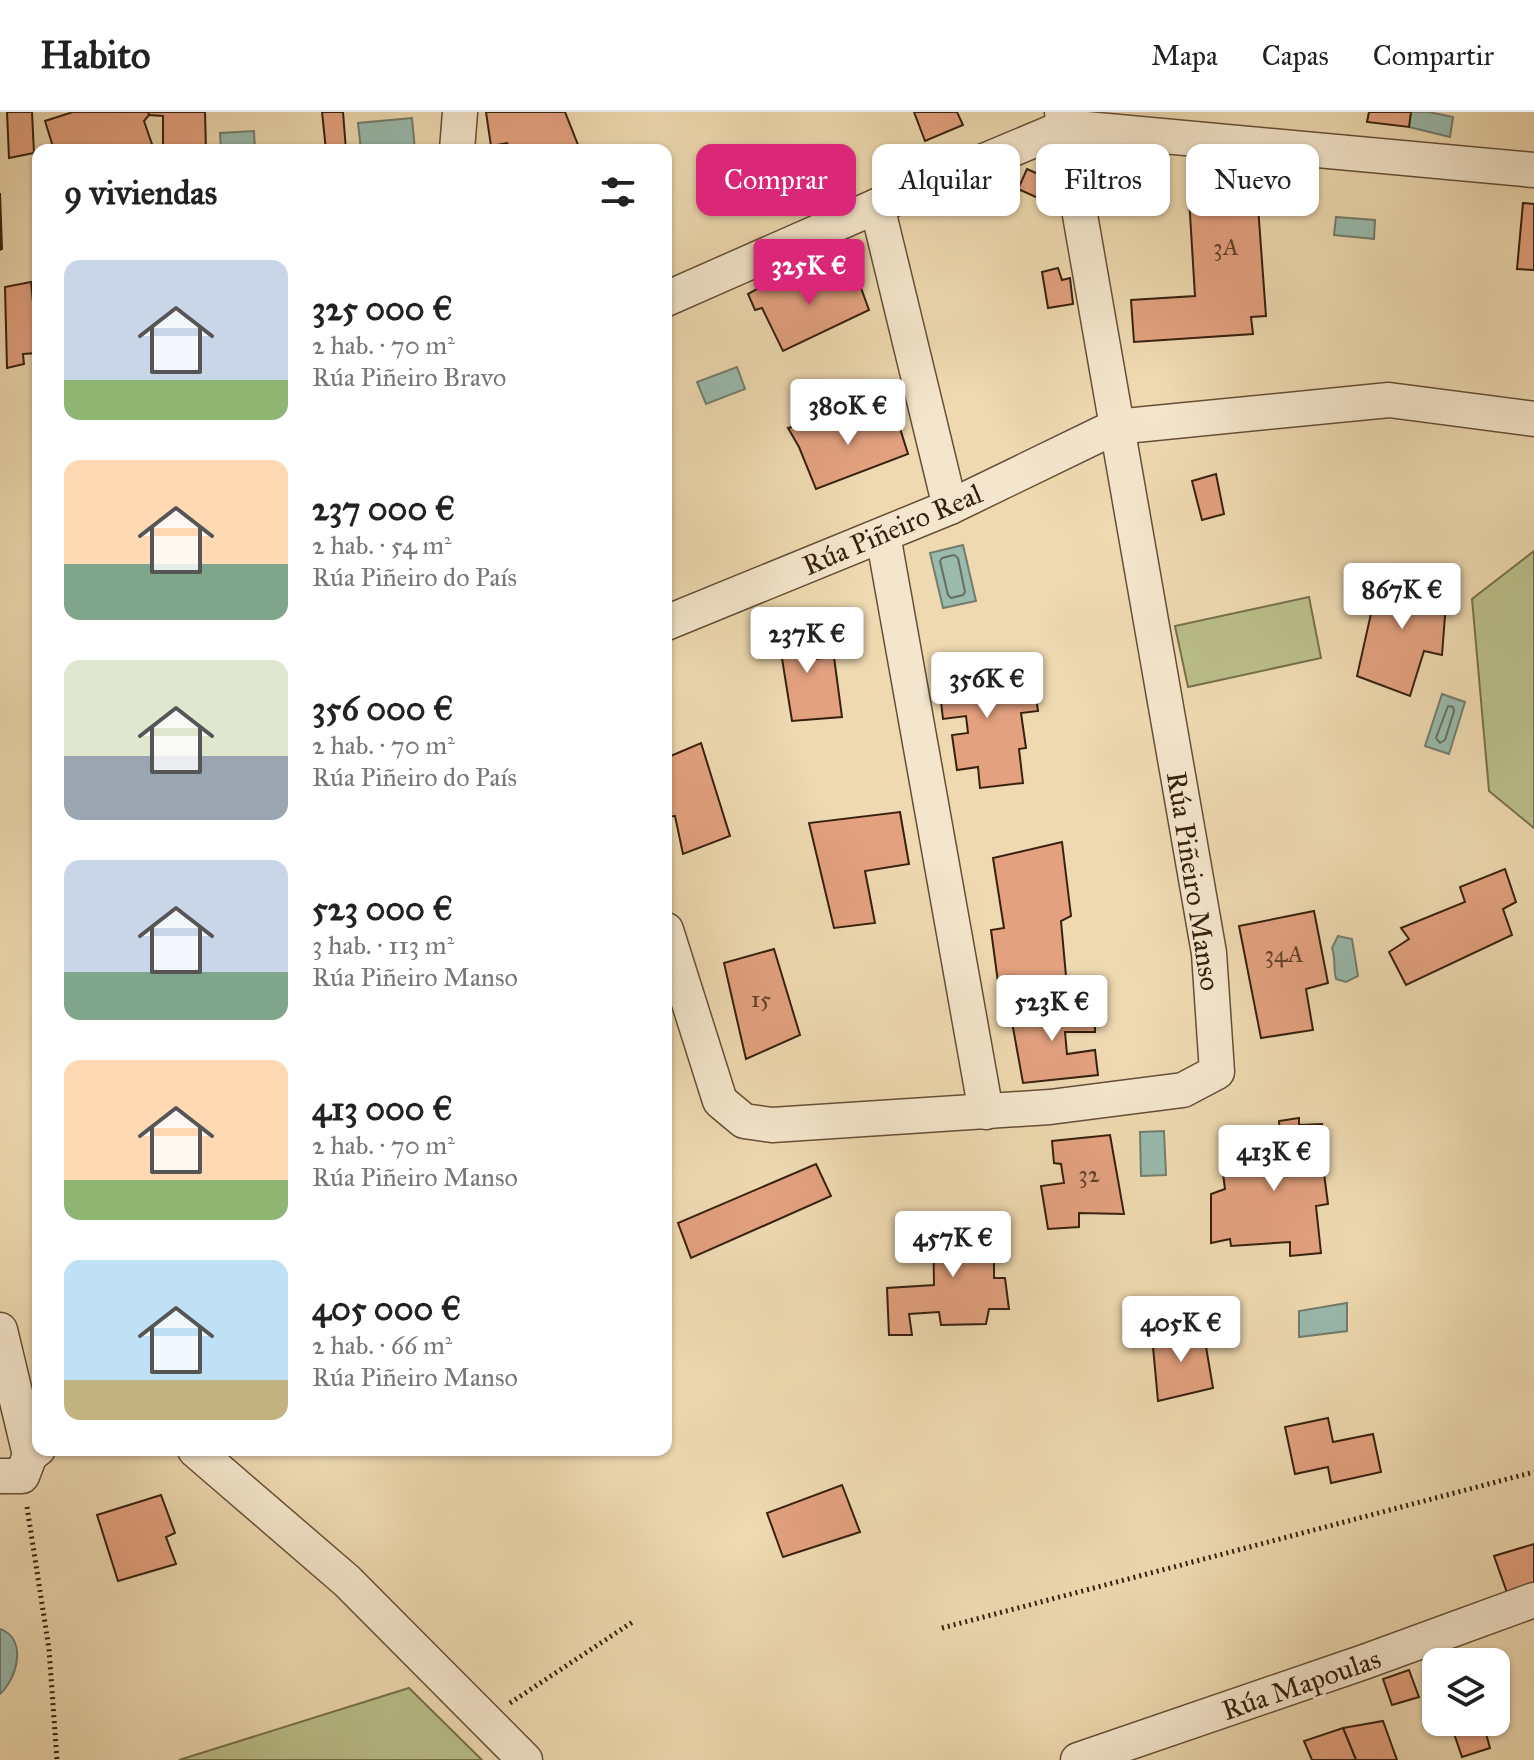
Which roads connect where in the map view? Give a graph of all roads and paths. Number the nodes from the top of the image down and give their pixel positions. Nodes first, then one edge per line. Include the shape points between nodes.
1 (460, 112) edge
2 (1064, 119) edge
3 (457, 144) edge
4 (1010, 144) edge
5 (1534, 170) edge
6 (872, 208) edge
7 (879, 216) edge
8 (672, 296) edge
9 (1534, 419) edge
10 (1115, 427) junction
11 (950, 507) junction
12 (883, 535) junction
13 (672, 621) edge
14 (672, 949) edge
15 (986, 1112) junction
16 (0, 1330) edge
17 (202, 1456) edge
18 (22, 1464) edge
19 (1534, 1472) edge
20 (1534, 1600) edge
21 (634, 1621) dead end
22 (942, 1628) dead end
23 (486, 1719) junction
24 (57, 1760) edge
25 (525, 1760) edge
26 (1078, 1760) edge

1 - 3 street
2 - 4 street
2 - 5 street
2 - 10 street
6 - 8 street
7 - 11 street
9 - 10 street via 1389,400
10 - 11 street, Rúa Piñeiro Real
10 - 15 street, Rúa Piñeiro Manso via 1209,953 1217,1072 1183,1090
11 - 12 street, Rúa Piñeiro Real
12 - 13 street, Rúa Piñeiro Real
12 - 15 street
14 - 15 street, Rúa Piñeiro Manso via 720,1101 744,1121 772,1125
16 - 18 street
17 - 23 street via 347,1581
18 - 24 path via 49,1649
19 - 22 path
20 - 26 street, Rúa Mapoulas
21 - 23 path
23 - 25 street

